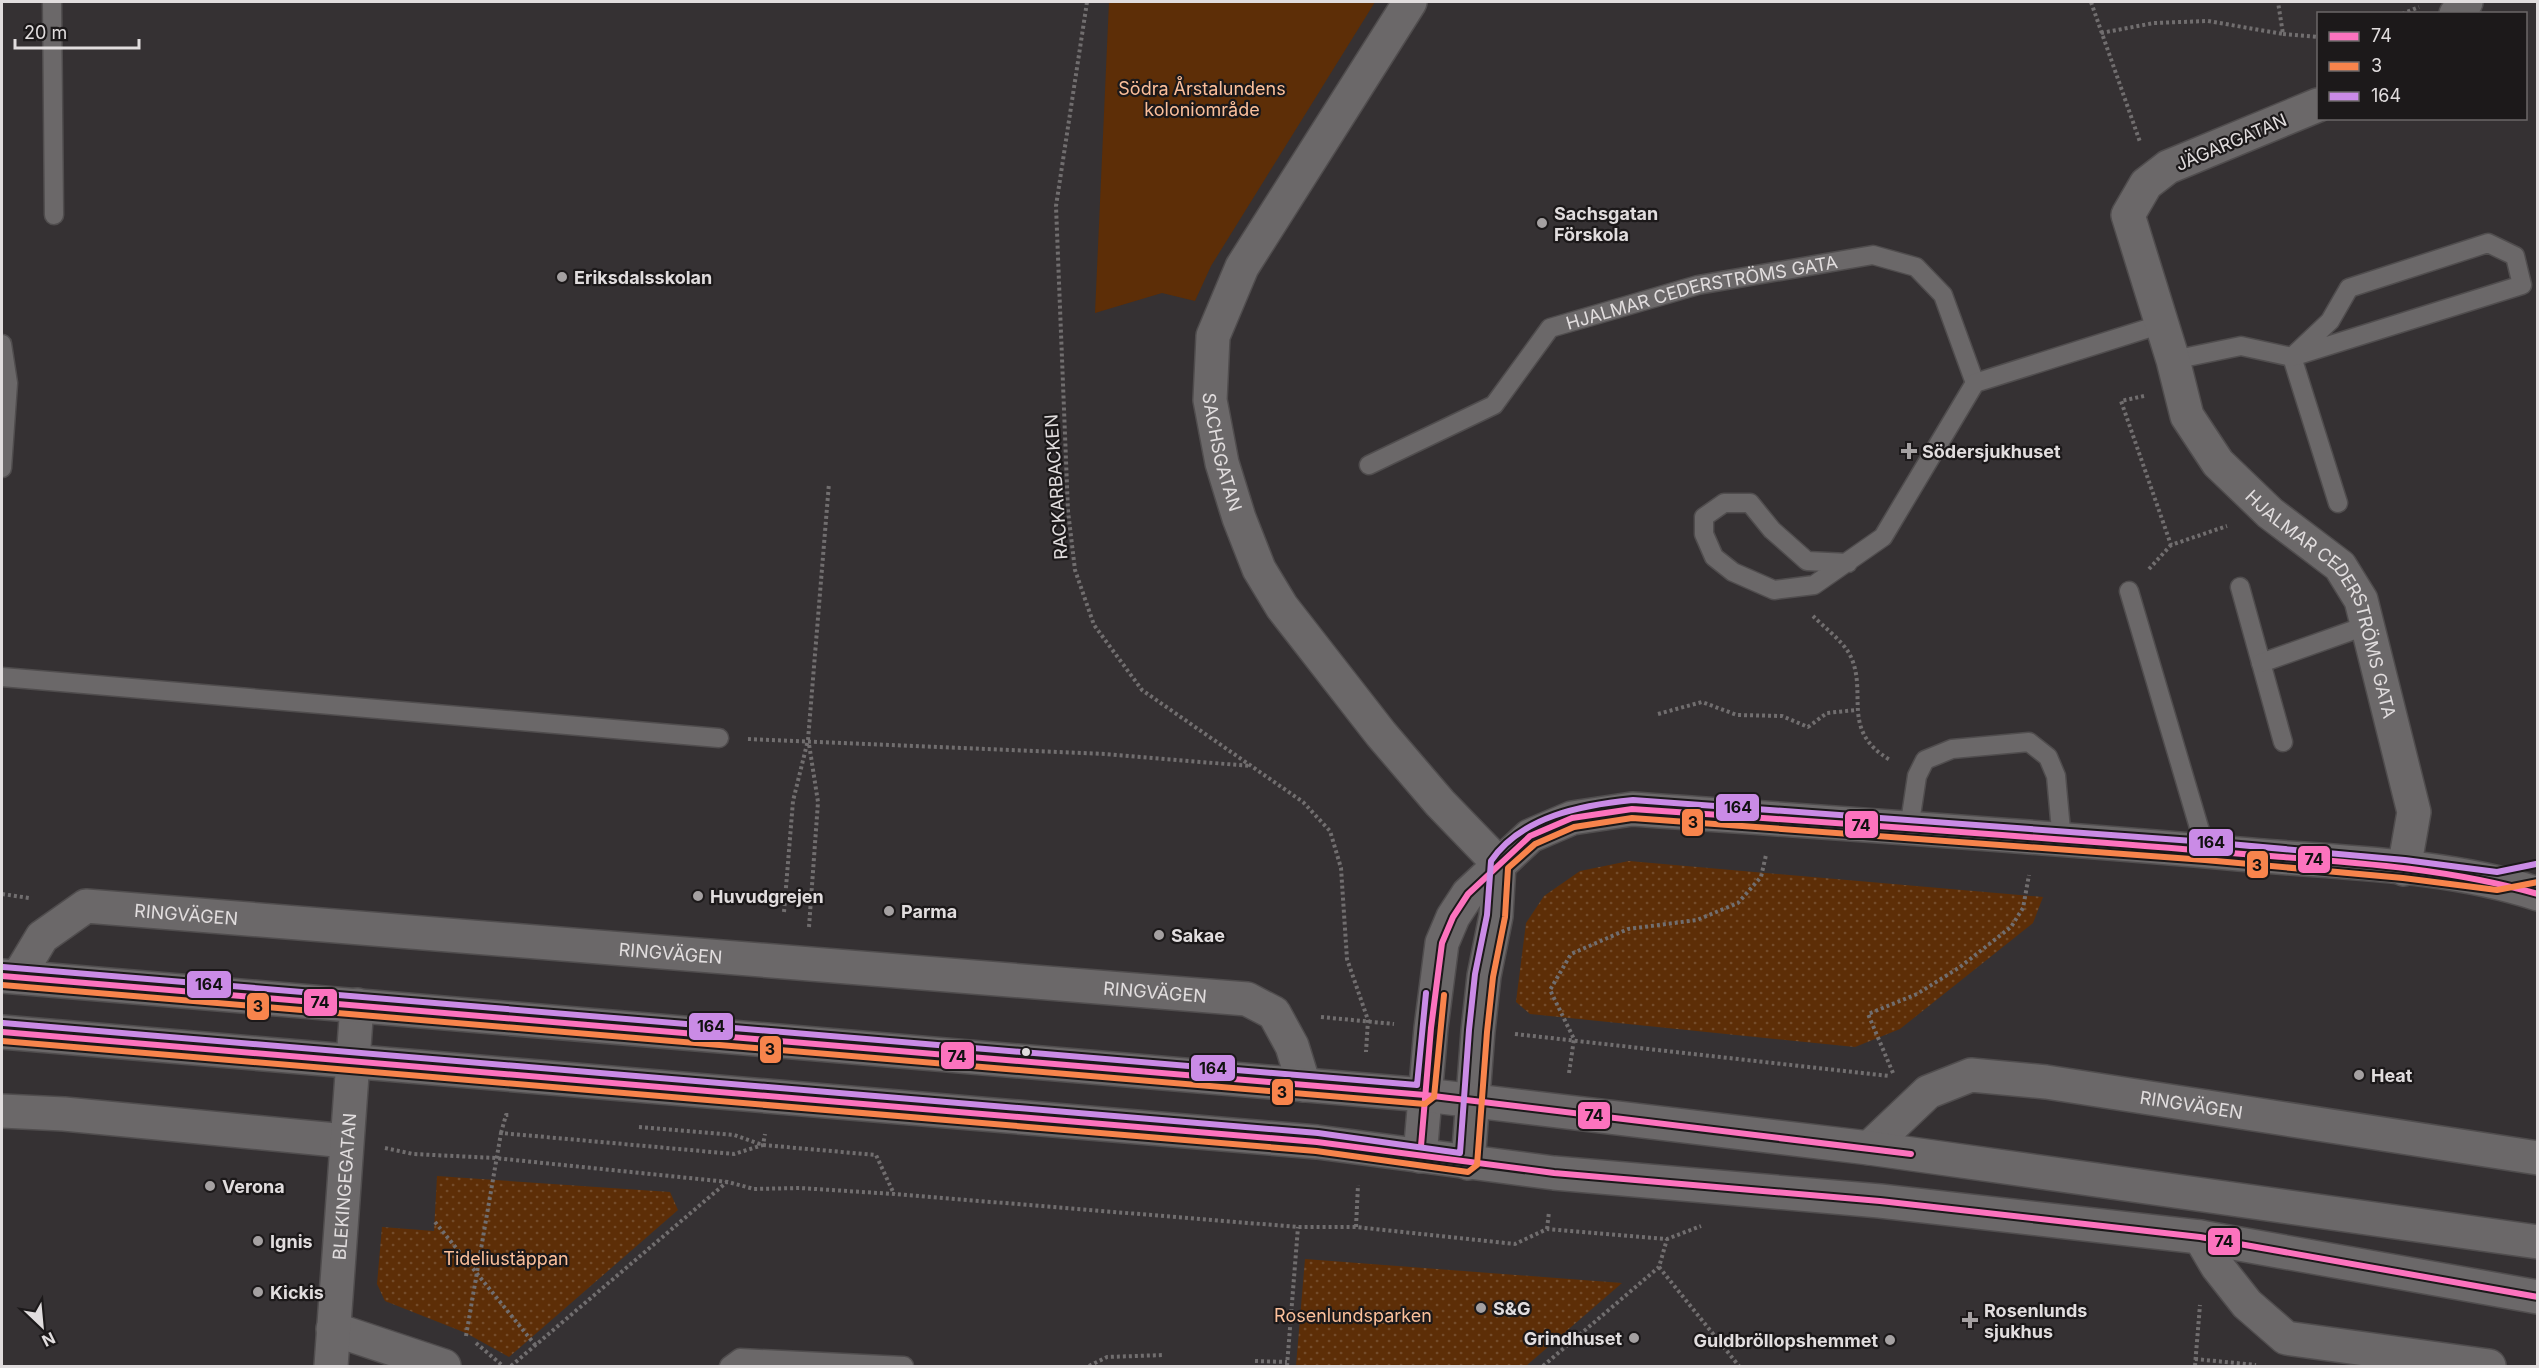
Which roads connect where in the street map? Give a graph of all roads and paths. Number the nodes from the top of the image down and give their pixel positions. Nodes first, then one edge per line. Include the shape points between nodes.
1 (52, 2) edge
2 (1087, 2) edge
3 (1410, 2) edge
4 (2091, 2) edge
5 (2278, 2) edge
6 (2424, 2) edge
7 (2409, 12) edge
8 (2101, 33) junction
9 (2283, 34) junction
10 (2317, 37) edge
11 (2317, 106) edge
12 (2139, 137) dead end
13 (2146, 184) joint
14 (54, 215) dead end
15 (2162, 324) junction
16 (2, 344) edge
17 (2292, 357) junction
18 (2173, 360) junction
19 (1975, 383) junction
20 (2126, 417) dead end
21 (1369, 465) dead end
22 (2, 468) edge
23 (830, 483) dead end
24 (2338, 503) dead end
25 (2270, 513) junction
26 (1848, 563) junction
27 (2240, 587) dead end
28 (2129, 591) dead end
29 (1807, 611) dead end
30 (2368, 626) junction
31 (2261, 663) junction
32 (2, 677) edge
33 (1856, 710) junction
34 (1658, 714) dead end
35 (718, 738) joint
36 (808, 741) junction
37 (2283, 742) dead end
38 (1251, 766) junction
39 (1917, 776) junction
40 (1774, 819) junction
41 (1909, 829) junction
42 (2049, 840) junction
43 (2206, 851) junction
44 (1499, 864) junction
45 (2404, 869) junction
46 (2538, 873) edge
47 (2497, 881) junction
48 (2538, 894) edge
49 (784, 912) dead end
50 (810, 913) dead end
51 (10, 977) edge
52 (357, 1005) junction
53 (1274, 1013) junction
54 (1368, 1020) junction
55 (1431, 1029) junction
56 (1478, 1031) junction
57 (2, 1032) edge
58 (1574, 1039) junction
59 (352, 1059) junction
60 (1304, 1085) junction
61 (1425, 1095) junction
62 (1473, 1101) junction
63 (2, 1111) edge
64 (518, 1116) dead end
65 (635, 1126) dead end
66 (501, 1133) junction
67 (765, 1134) dead end
68 (346, 1141) junction
69 (763, 1145) junction
70 (384, 1148) junction
71 (1869, 1148) junction
72 (1420, 1156) junction
73 (495, 1158) junction
74 (2538, 1158) edge
75 (383, 1160) dead end
76 (1468, 1163) junction
77 (728, 1182) junction
78 (894, 1194) junction
79 (435, 1222) dead end
80 (1707, 1224) dead end
81 (1298, 1227) junction
82 (2200, 1237) junction
83 (1666, 1239) junction
84 (2538, 1242) edge
85 (1659, 1267) junction
86 (477, 1273) junction
87 (2538, 1297) edge
88 (2200, 1299) dead end
89 (333, 1329) junction
90 (455, 1333) dead end
91 (466, 1337) junction
92 (536, 1346) junction
93 (1164, 1355) dead end
94 (2195, 1359) junction
95 (1255, 1361) dead end
96 (805, 1364) edge
97 (1287, 1364) edge
98 (331, 1366) edge
99 (444, 1366) edge
100 (503, 1366) edge
101 (511, 1366) edge
102 (729, 1366) edge
103 (904, 1366) edge
104 (1089, 1366) edge
105 (1543, 1366) edge
106 (1739, 1366) edge
107 (2195, 1366) edge
108 (2266, 1366) edge
109 (2489, 1366) edge

1 - 14 lane
2 - 38 path, RACKARBACKEN via 1056,206 1068,511 1075,570 1094,626 1142,690
3 - 44 street, SACHSGATAN via 1242,267 1213,336 1210,400 1222,463 1239,518 1259,569 1282,607 1381,734
4 - 8 path
5 - 9 path
6 - 7 path
8 - 9 path via 2154,23 2208,21
8 - 12 path
9 - 10 path
11 - 13 street, JÄGARGATAN via 2168,167
13 - 15 street, HJALMAR CEDERSTRÖMS GATA via 2128,215
15 - 18 street, HJALMAR CEDERSTRÖMS GATA
15 - 19 lane
16 - 22 lane via 8,383
17 - 17 lane via 2522,285 2516,256 2488,243 2349,288 2330,321
17 - 18 lane via 2241,346
17 - 24 lane
18 - 25 street, HJALMAR CEDERSTRÖMS GATA via 2187,416 2218,463
19 - 21 lane, HJALMAR CEDERSTRÖMS GATA via 1943,295 1916,267 1873,255 1698,285 1550,328 1494,405
19 - 26 lane via 1883,537
20 - 25 path via 2171,545
23 - 36 path
25 - 30 street, HJALMAR CEDERSTRÖMS GATA via 2340,566 2361,600
26 - 26 lane via 1807,561 1772,530 1750,503 1724,503 1704,517 1704,534 1714,557 1733,572 1773,590 1814,585
27 - 31 lane
28 - 43 lane
29 - 33 path via 1848,652 1857,680
30 - 31 lane
30 - 45 street, HJALMAR CEDERSTRÖMS GATA via 2414,812
31 - 37 lane
32 - 35 lane
33 - 34 path via 1827,713 1808,727 1782,716 1737,715 1702,702
33 - 39 path via 1864,733 1881,754
35 - 36 path
36 - 38 path via 1105,754
36 - 49 path via 793,801
36 - 50 path via 818,802
38 - 54 path, RACKARBACKEN via 1304,802 1330,831 1341,868 1347,960
39 - 41 lane
39 - 42 lane via 1925,760 1952,749 2030,742 2048,757 2056,776
40 - 41 street
40 - 44 street via 1632,809 1572,818 1530,836
40 - 58 path via 1761,877 1738,903 1697,920 1628,929 1571,954 1550,990
41 - 42 street
42 - 43 street
42 - 58 path via 2023,908 2011,927 1917,994 1868,1014 1895,1077
43 - 45 street
44 - 55 street via 1468,894 1442,943
44 - 56 street via 1496,916
45 - 47 street
46 - 47 street
47 - 48 street
51 - 52 street, RINGVÄGEN
51 - 53 street, RINGVÄGEN via 42,937 86,906 1247,999
52 - 59 street, BLEKINGEGATAN
52 - 60 street, RINGVÄGEN
53 - 54 path
53 - 60 street via 1292,1046
54 - 55 path
55 - 61 street
56 - 58 path
56 - 62 street
57 - 59 street
59 - 68 street, BLEKINGEGATAN
59 - 72 street via 1317,1142
60 - 61 street, RINGVÄGEN
61 - 62 street, RINGVÄGEN
61 - 72 street
62 - 71 street, RINGVÄGEN
62 - 76 street
63 - 68 street
64 - 66 path via 506,1115
65 - 69 path via 734,1135
66 - 69 path via 734,1154
66 - 73 path
67 - 69 path
68 - 70 path
68 - 89 street, BLEKINGEGATAN
69 - 78 path via 876,1155
70 - 73 path via 413,1154
70 - 75 path
71 - 74 street, RINGVÄGEN via 1928,1092 1971,1075 2046,1082
71 - 84 street, RINGVÄGEN
72 - 76 street
73 - 77 path
73 - 86 path
76 - 82 street via 1880,1201
77 - 78 path via 754,1189
77 - 92 path
78 - 81 path
79 - 86 path
80 - 83 path
81 - 83 path via 1356,1227 1515,1244 1547,1229
81 - 97 path
82 - 87 street
82 - 109 street via 2247,1304 2286,1338
83 - 85 path
85 - 105 path
85 - 106 path
86 - 91 path
86 - 92 path
88 - 94 path
89 - 98 street, BLEKINGEGATAN
89 - 99 street
90 - 91 path
91 - 100 path
92 - 101 path
93 - 104 path via 1107,1357
94 - 107 path
94 - 108 path
95 - 97 path
96 - 102 lane via 740,1358
96 - 103 lane

